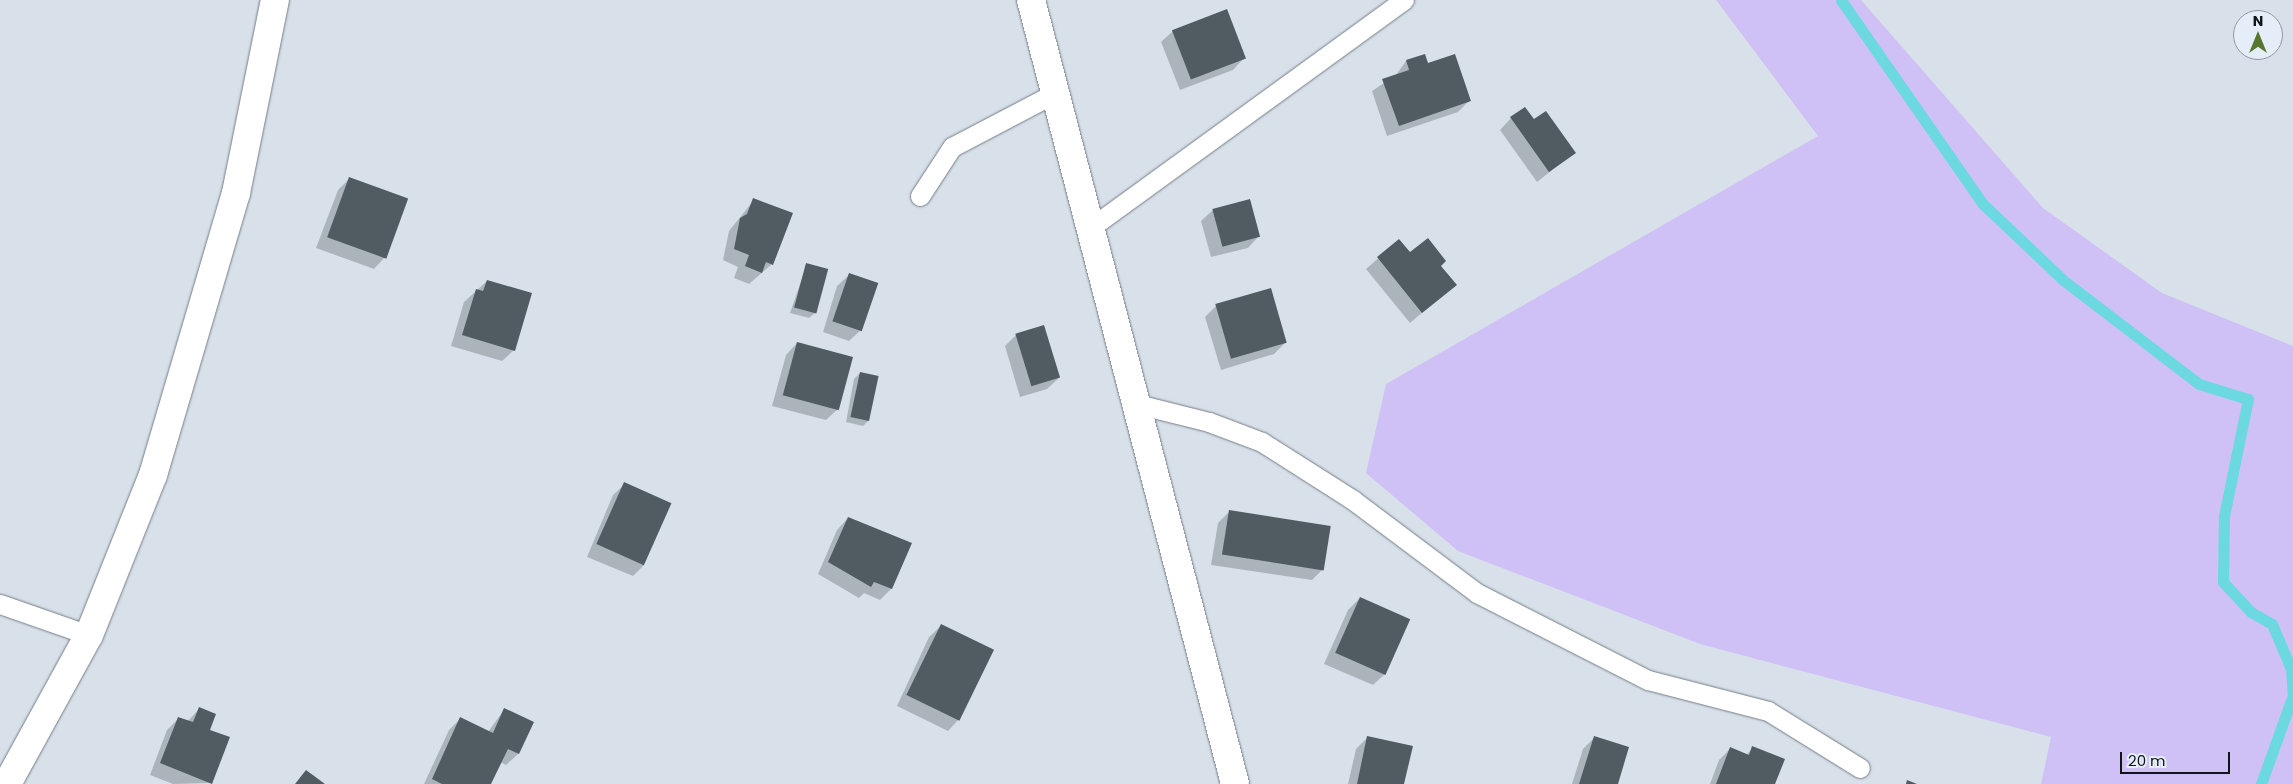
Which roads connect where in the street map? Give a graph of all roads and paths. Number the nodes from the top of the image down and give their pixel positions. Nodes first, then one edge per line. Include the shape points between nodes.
1 (275, 0) edge
2 (1031, 0) edge
3 (1404, 0) edge
4 (1055, 93) junction
5 (920, 196) dead end
6 (1090, 228) junction
7 (1133, 403) junction
8 (0, 604) edge
9 (89, 635) junction
10 (1860, 768) dead end
11 (7, 784) edge
12 (1235, 784) edge

1 - 9 street via 236,193 153,475
2 - 4 street
3 - 6 lane
4 - 5 lane via 952,147
4 - 6 street
6 - 7 street
7 - 10 lane via 1209,422 1262,442 1353,500 1477,592 1648,680 1768,711
7 - 12 street
8 - 9 lane
9 - 11 street

